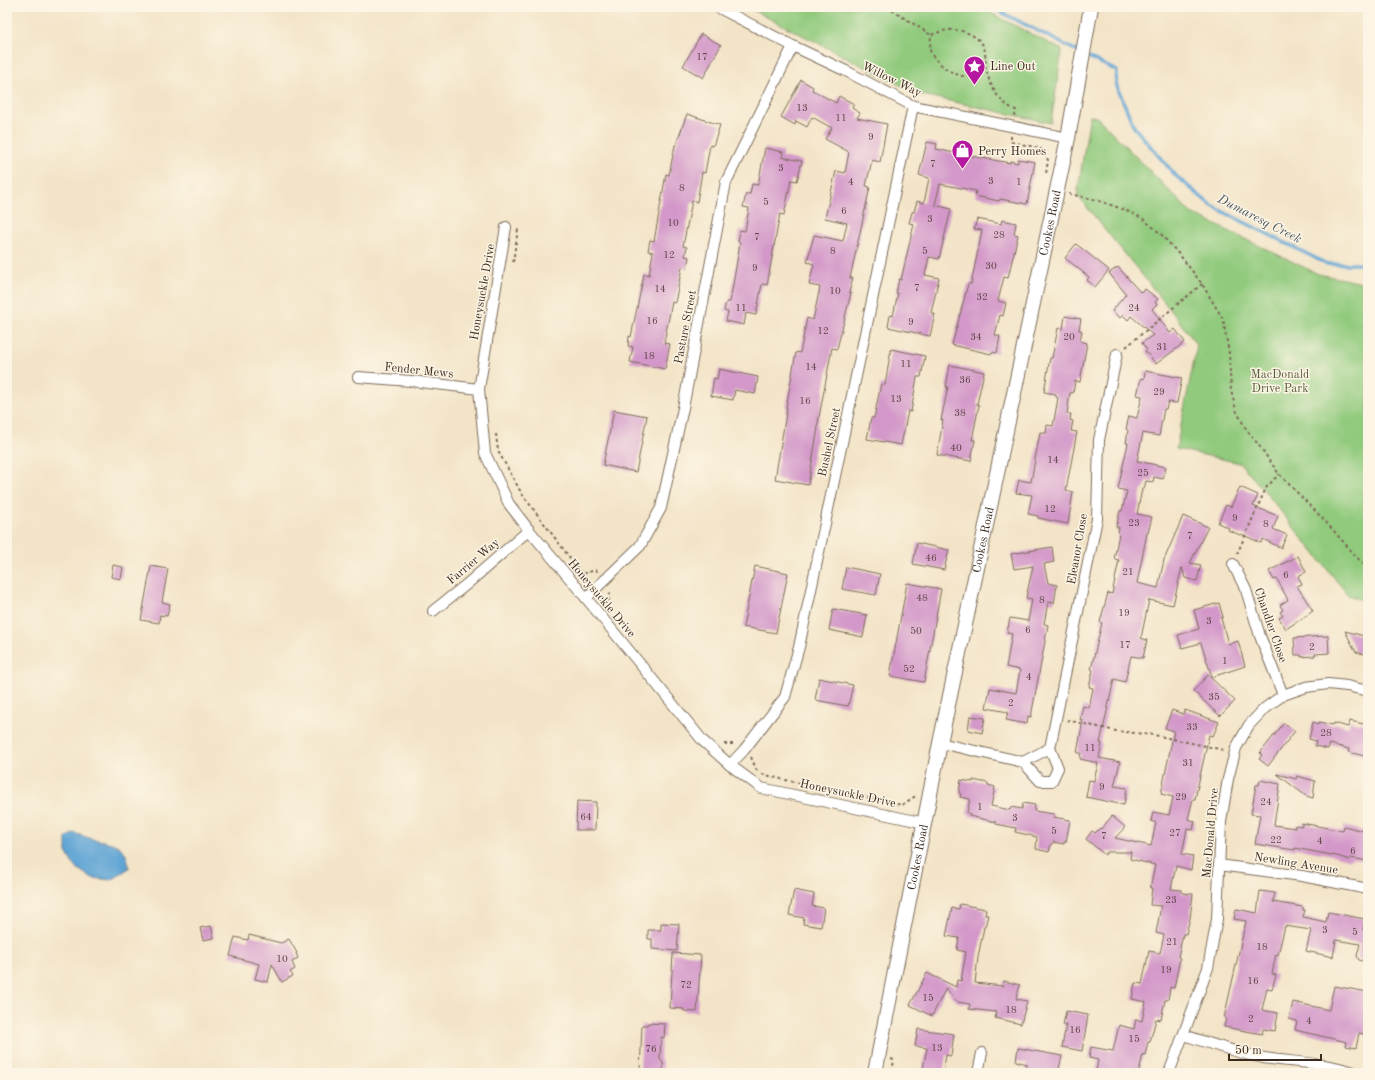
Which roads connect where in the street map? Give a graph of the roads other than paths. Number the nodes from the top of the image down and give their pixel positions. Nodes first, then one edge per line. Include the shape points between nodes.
1 (717, 7) edge
2 (1091, 7) edge
3 (793, 46) junction
4 (913, 106) junction
5 (1068, 138) junction
6 (506, 227) dead end
7 (1117, 354) dead end
8 (358, 377) dead end
9 (479, 389) junction
10 (529, 530) junction
11 (1233, 564) dead end
12 (586, 598) junction
13 (433, 611) dead end
14 (1368, 691) edge
15 (1283, 695) junction
16 (940, 743) junction
17 (1050, 748) junction
18 (1023, 762) junction
19 (730, 765) junction
20 (925, 823) junction
21 (1219, 865) junction
22 (1368, 889) edge
23 (1184, 1035) junction
24 (982, 1053) dead end
25 (875, 1073) edge
26 (978, 1073) edge
27 (1169, 1073) edge
28 (1356, 1073) edge

1 - 3 street, Willow Way
2 - 5 street, Cookes Road
3 - 4 street, Willow Way
3 - 12 street, Pasture Street via 726,182 683,408 661,508 640,546
4 - 5 street, Willow Way
4 - 19 street, Bushel Street via 795,661 785,697
5 - 16 street, Cookes Road
6 - 9 street, Honeysuckle Drive
7 - 17 street, Eleanor Close via 1099,440 1097,519
8 - 9 street, Fender Mews
9 - 10 street, Honeysuckle Drive via 485,453 509,504
10 - 12 street, Honeysuckle Drive
10 - 13 street, Farrier Way
11 - 15 street, Chandler Close via 1246,590 1260,636
12 - 19 street, Honeysuckle Drive via 703,741
14 - 15 street, MacDonald Drive via 1328,684 1306,687
15 - 21 street, MacDonald Drive via 1265,708 1249,725 1236,748 1226,786
16 - 18 street
16 - 20 street, Cookes Road
17 - 18 street
17 - 18 street via 1058,768 1052,781 1040,781
19 - 20 street, Honeysuckle Drive via 761,788
20 - 25 street, Cookes Road
21 - 22 street, Newling Avenue via 1302,876
21 - 23 street, MacDonald Drive via 1217,919 1208,968
23 - 27 street, MacDonald Drive
23 - 28 street via 1238,1053 1313,1062
24 - 26 street

